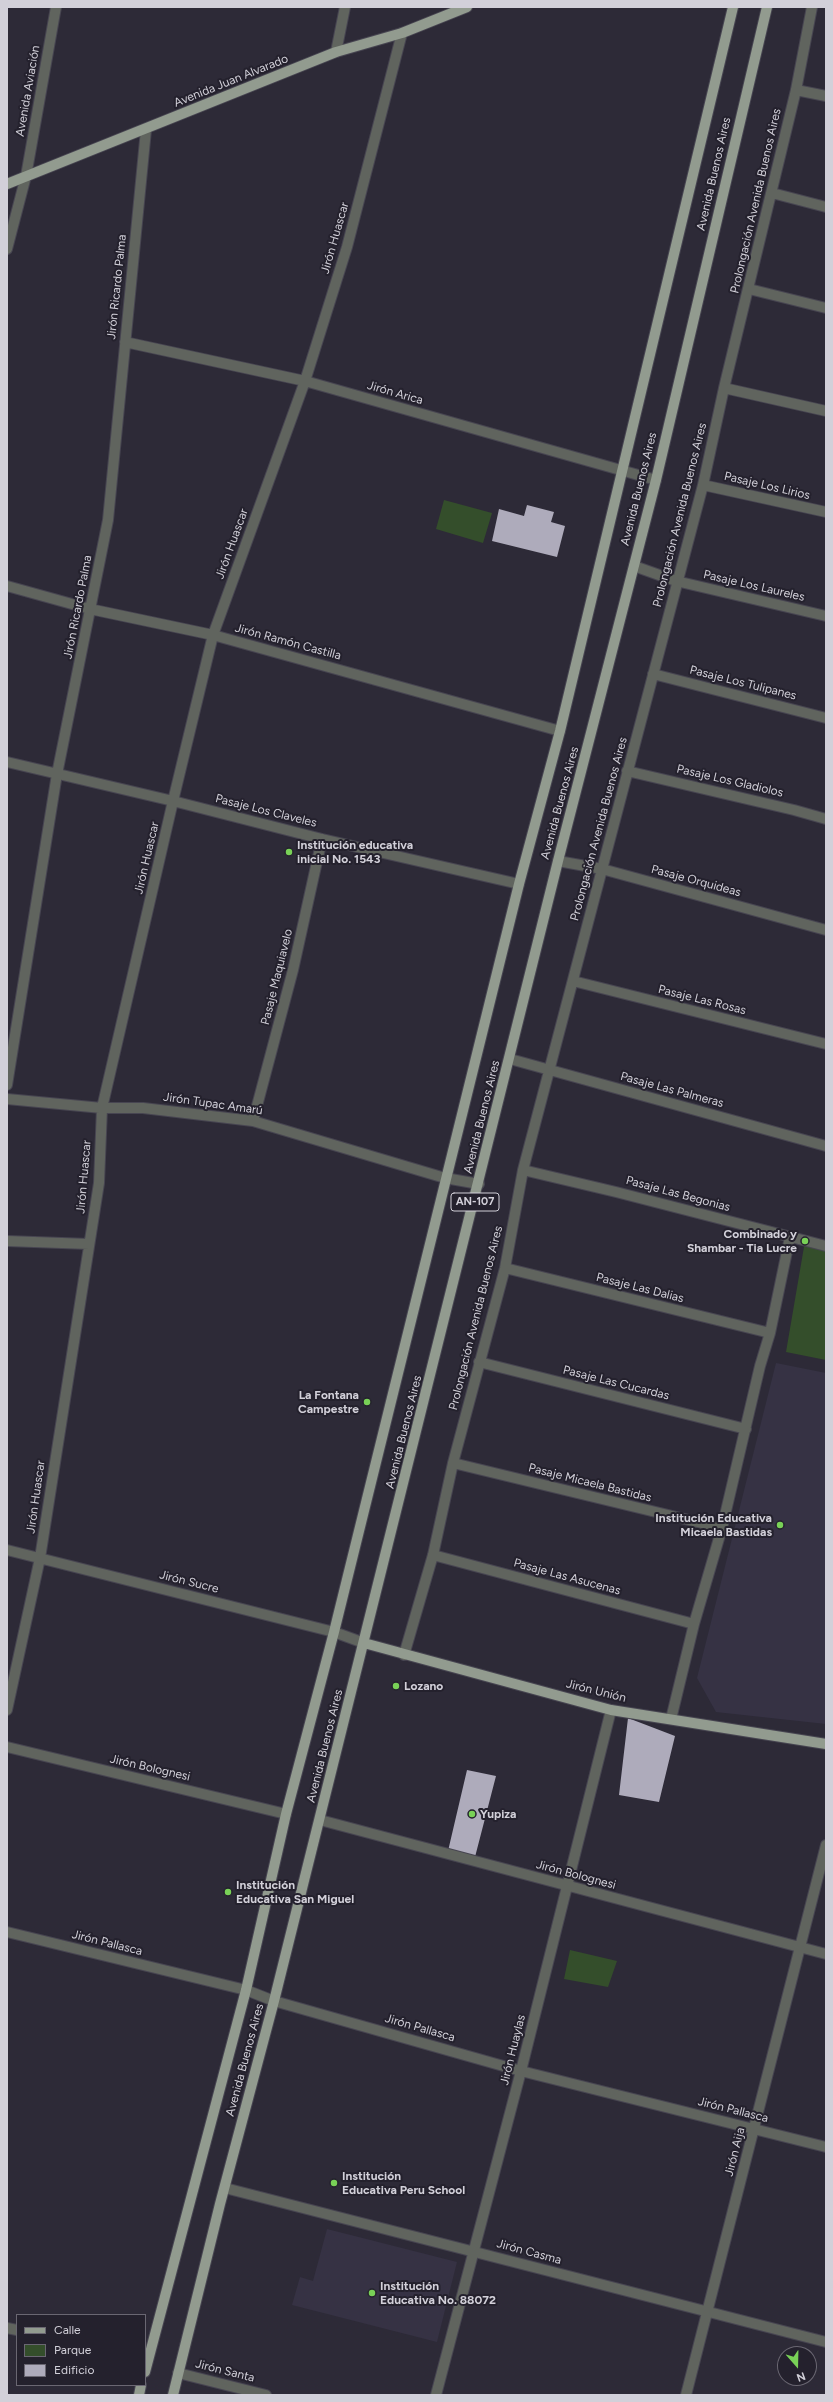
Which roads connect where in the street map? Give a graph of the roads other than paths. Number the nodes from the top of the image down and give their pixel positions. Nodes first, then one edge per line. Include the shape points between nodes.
1 (56, 7) edge
2 (345, 7) edge
3 (467, 7) edge
4 (733, 7) edge
5 (767, 7) edge
6 (812, 7) edge
7 (402, 33) junction
8 (336, 52) junction
9 (796, 90) junction
10 (826, 96) edge
11 (146, 130) junction
12 (26, 176) junction
13 (7, 184) edge
14 (772, 193) junction
15 (826, 207) edge
16 (7, 249) edge
17 (749, 289) junction
18 (826, 308) edge
19 (125, 342) junction
20 (305, 382) junction
21 (724, 388) junction
22 (826, 412) edge
23 (622, 471) junction
24 (656, 480) junction
25 (703, 485) junction
26 (826, 512) edge
27 (634, 566) junction
28 (676, 581) junction
29 (7, 586) edge
30 (90, 609) junction
31 (826, 616) edge
32 (213, 635) junction
33 (653, 674) junction
34 (826, 718) edge
35 (560, 731) junction
36 (7, 762) edge
37 (627, 771) junction
38 (57, 774) junction
39 (173, 801) junction
40 (826, 819) edge
41 (322, 839) junction
42 (558, 861) junction
43 (602, 869) junction
44 (519, 884) junction
45 (826, 930) edge
46 (573, 981) junction
47 (826, 1044) edge
48 (510, 1059) junction
49 (552, 1070) junction
50 (7, 1085) edge
51 (7, 1099) edge
52 (102, 1108) junction
53 (253, 1121) junction
54 (826, 1146) edge
55 (523, 1170) junction
56 (445, 1178) junction
57 (479, 1184) junction
58 (790, 1237) junction
59 (7, 1241) edge
60 (89, 1244) junction
61 (826, 1246) edge
62 (505, 1268) junction
63 (770, 1333) junction
64 (480, 1362) junction
65 (746, 1429) junction
66 (453, 1463) junction
67 (722, 1528) junction
68 (7, 1550) edge
69 (433, 1555) junction
70 (40, 1558) junction
71 (694, 1624) junction
72 (334, 1632) junction
73 (364, 1643) junction
74 (404, 1655) junction
75 (7, 1710) edge
76 (612, 1710) junction
77 (671, 1719) junction
78 (826, 1744) edge
79 (7, 1747) edge
80 (286, 1814) junction
81 (320, 1820) junction
82 (826, 1845) edge
83 (567, 1886) junction
84 (7, 1932) edge
85 (799, 1947) junction
86 (826, 1954) edge
87 (246, 1990) junction
88 (274, 2001) junction
89 (522, 2071) junction
90 (755, 2128) junction
91 (826, 2147) edge
92 (225, 2188) junction
93 (474, 2252) junction
94 (708, 2312) junction
95 (826, 2342) edge
96 (146, 2361) edge
97 (178, 2373) junction
98 (173, 2395) edge
99 (266, 2395) edge
100 (436, 2395) edge
101 (686, 2395) edge

1 - 12 street, Avenida Aviación
2 - 8 street
3 - 7 main road, Avenida Juan Alvarado
4 - 23 main road, Avenida Buenos Aires / AN-107
5 - 24 main road, Avenida Buenos Aires / AN-107
6 - 9 street, Prolongación Avenida Buenos Aires
7 - 8 main road, Avenida Juan Alvarado
7 - 20 street, Jirón Huascar via 347,247
8 - 11 main road, Avenida Juan Alvarado
9 - 10 street
9 - 14 street, Prolongación Avenida Buenos Aires
11 - 12 main road, Avenida Juan Alvarado
11 - 19 street, Jirón Ricardo Palma
12 - 13 main road, Avenida Juan Alvarado
12 - 16 street, Avenida Aviación
14 - 15 street
14 - 17 street, Prolongación Avenida Buenos Aires
17 - 18 street
17 - 21 street, Prolongación Avenida Buenos Aires
19 - 20 street, Jirón Arica
19 - 30 street, Jirón Ricardo Palma via 108,520
20 - 23 street, Jirón Arica
20 - 32 street, Jirón Huascar
21 - 22 street
21 - 25 street, Prolongación Avenida Buenos Aires
23 - 24 street, Jirón Arica
23 - 35 main road, Avenida Buenos Aires / AN-107
24 - 27 main road, Avenida Buenos Aires / AN-107
25 - 26 street, Pasaje Los Lirios
25 - 28 street, Prolongación Avenida Buenos Aires
27 - 28 street, Pasaje Los Laureles
27 - 42 main road, Avenida Buenos Aires / AN-107
28 - 31 street, Pasaje Los Laureles
28 - 33 street, Prolongación Avenida Buenos Aires
29 - 30 street, Jirón Ramón Castilla
30 - 32 street, Jirón Ramón Castilla
30 - 38 street, Jirón Ricardo Palma
32 - 35 street, Jirón Ramón Castilla
32 - 39 street, Jirón Huascar
33 - 34 street, Pasaje Los Tulipanes
33 - 37 street, Prolongación Avenida Buenos Aires
35 - 44 main road, Avenida Buenos Aires / AN-107
36 - 38 street, Pasaje Los Claveles
37 - 40 street, Pasaje Los Gladiolos
37 - 43 street, Prolongación Avenida Buenos Aires
38 - 39 street, Pasaje Los Claveles
38 - 50 street, Jirón Ricardo Palma
39 - 41 street, Pasaje Los Claveles
39 - 52 street, Jirón Huascar
41 - 44 street, Pasaje Los Claveles
41 - 53 street, Pasaje Maquiavelo via 293,970
42 - 43 street, Pasaje Orquideas
42 - 48 main road, Avenida Buenos Aires / AN-107
43 - 45 street, Pasaje Orquideas
43 - 46 street, Prolongación Avenida Buenos Aires
44 - 56 main road, Avenida Buenos Aires / AN-107
46 - 47 street, Pasaje Las Rosas
46 - 49 street, Prolongación Avenida Buenos Aires
48 - 49 street, Pasaje Las Palmeras
48 - 57 main road, Avenida Buenos Aires / AN-107
49 - 54 street, Pasaje Las Palmeras
49 - 55 street, Prolongación Avenida Buenos Aires
51 - 52 street, Jirón Tupac Amarú
52 - 53 street, Jirón Tupac Amarú via 143,1108
52 - 60 street, Jirón Huascar via 99,1183
53 - 56 street, Jirón Tupac Amarú
55 - 58 street, Pasaje Las Begonias
55 - 62 street, Prolongación Avenida Buenos Aires
56 - 57 street, Jirón Tupac Amarú
56 - 72 main road, Avenida Buenos Aires / AN-107
57 - 73 main road, Avenida Buenos Aires / AN-107
58 - 61 street, Pasaje Las Begonias
58 - 63 street
59 - 60 street
60 - 70 street, Jirón Huascar
62 - 63 street, Pasaje Las Dalias
62 - 64 street, Prolongación Avenida Buenos Aires
63 - 65 street
64 - 65 street, Pasaje Las Cucardas
64 - 66 street, Prolongación Avenida Buenos Aires
65 - 67 street
66 - 67 street, Pasaje Micaela Bastidas
66 - 69 street, Prolongación Avenida Buenos Aires
67 - 71 street
68 - 70 street, Jirón Sucre
69 - 71 street, Pasaje Las Asucenas
69 - 74 street, Prolongación Avenida Buenos Aires
70 - 72 street, Jirón Sucre
70 - 75 street, Jirón Huascar
71 - 77 street
72 - 73 street, Jirón Sucre
72 - 80 main road, Avenida Buenos Aires / AN-107
73 - 74 main road, Jirón Unión
73 - 81 main road, Avenida Buenos Aires / AN-107
74 - 76 main road, Jirón Unión via 440,1662
76 - 77 main road, Jirón Unión
76 - 83 street, Jirón Huaylas
77 - 78 main road, Jirón Unión
79 - 80 street, Jirón Bolognesi
80 - 87 main road, Avenida Buenos Aires / AN-107
81 - 83 street, Jirón Bolognesi
81 - 88 main road, Avenida Buenos Aires / AN-107
82 - 85 street, Jirón Aija
83 - 85 street, Jirón Bolognesi
83 - 89 street, Jirón Huaylas
84 - 87 street, Jirón Pallasca
85 - 86 street, Jirón Bolognesi
85 - 90 street, Jirón Aija
87 - 88 street, Jirón Pallasca
87 - 96 main road, Avenida Buenos Aires / AN-107
88 - 89 street, Jirón Pallasca
88 - 92 main road, Avenida Buenos Aires / AN-107
89 - 90 street, Jirón Pallasca
89 - 93 street, Jirón Huaylas
90 - 91 street, Jirón Pallasca
90 - 94 street, Jirón Aija
92 - 93 street, Jirón Casma
92 - 97 main road, Avenida Buenos Aires / AN-107
93 - 94 street, Jirón Casma
93 - 100 street, Jirón Huaylas
94 - 95 street, Jirón Casma
94 - 101 street, Jirón Aija
97 - 98 main road, Avenida Buenos Aires / AN-107
97 - 99 street, Jirón Santa

